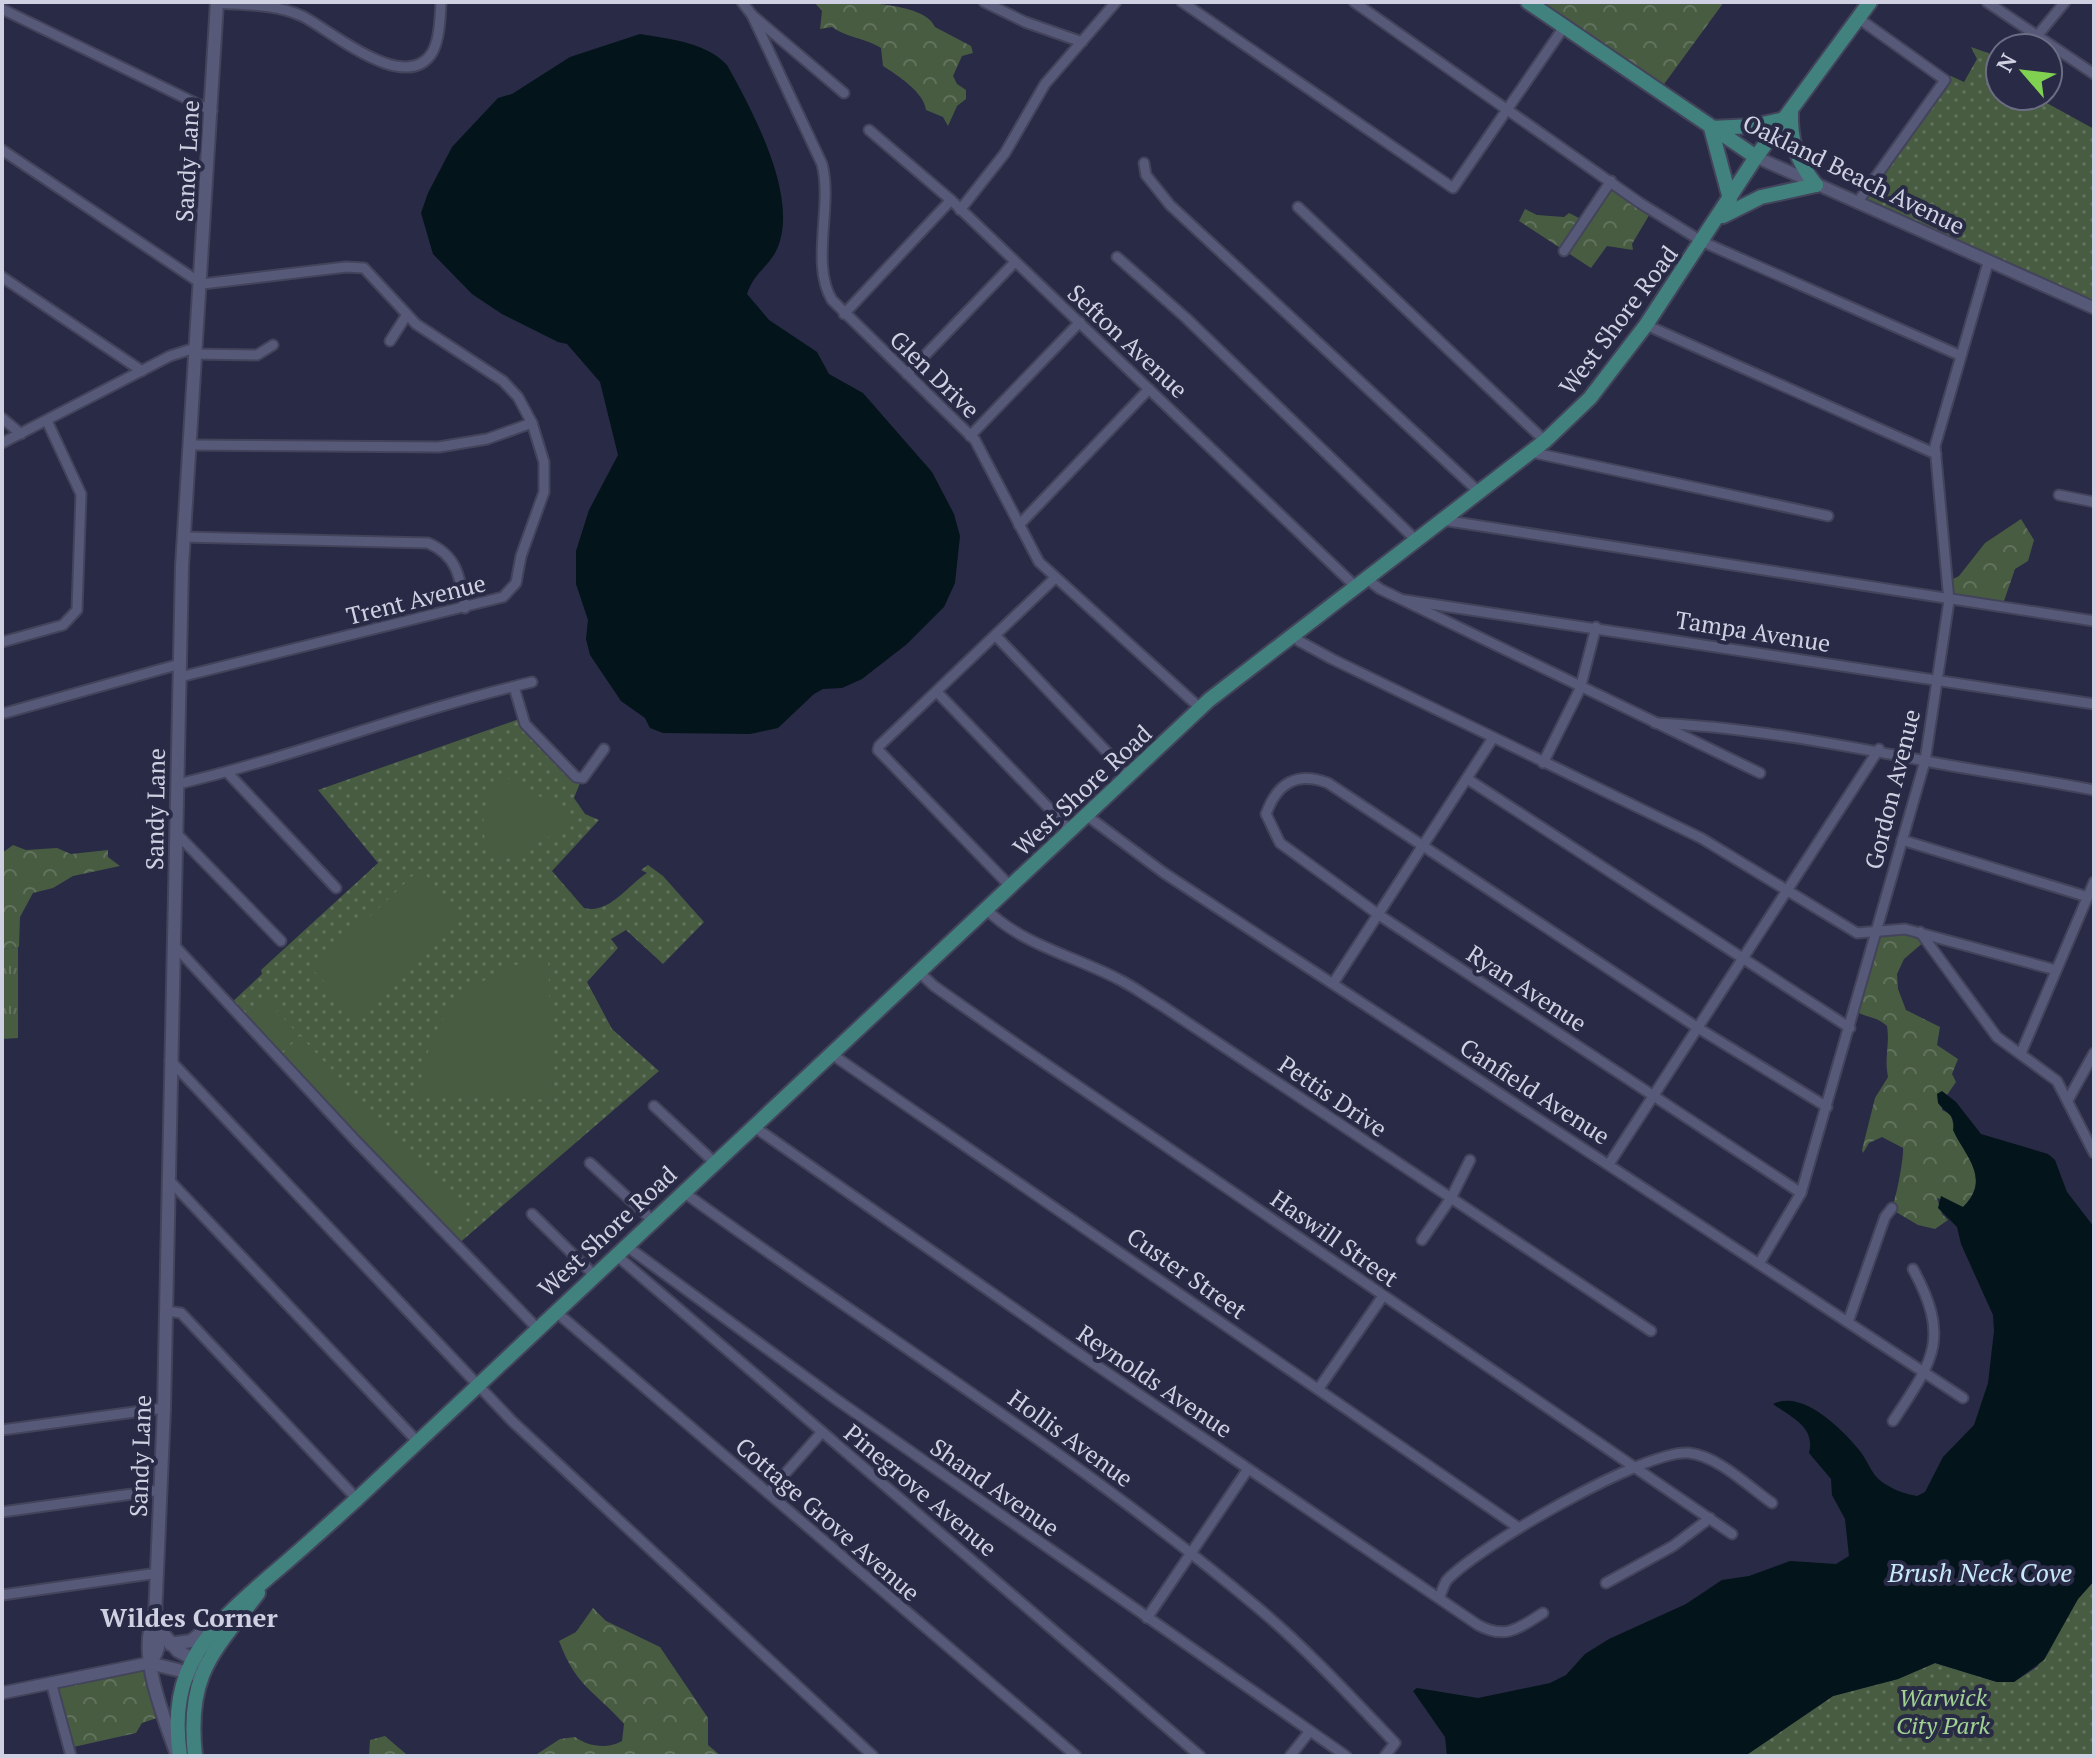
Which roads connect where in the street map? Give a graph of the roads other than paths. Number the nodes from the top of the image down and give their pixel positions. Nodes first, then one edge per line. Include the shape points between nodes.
1 (217, 2) edge
2 (441, 2) edge
3 (742, 2) edge
4 (984, 2) edge
5 (1116, 2) edge
6 (1182, 2) edge
7 (1354, 2) edge
8 (1528, 2) edge
9 (1870, 2) edge
10 (1987, 2) edge
11 (2065, 2) edge
12 (2, 9) edge
13 (752, 15) junction
14 (1858, 18) junction
15 (1564, 27) junction
16 (2031, 32) edge
17 (2040, 32) edge
18 (1082, 42) junction
19 (2064, 54) edge
20 (2094, 74) edge
21 (844, 93) dead end
22 (1507, 109) junction
23 (212, 111) junction
24 (1788, 115) junction
25 (1711, 128) junction
26 (869, 130) dead end
27 (2, 150) edge
28 (1756, 157) junction
29 (1144, 163) dead end
30 (1611, 181) junction
31 (1816, 185) junction
32 (1730, 199) junction
33 (951, 200) junction
34 (1857, 203) junction
35 (1298, 207) dead end
36 (960, 210) junction
37 (1717, 221) junction
38 (1703, 242) junction
39 (1564, 251) dead end
40 (1117, 257) dead end
41 (1015, 262) junction
42 (1988, 263) junction
43 (2, 277) edge
44 (202, 284) junction
45 (2094, 308) edge
46 (844, 314) junction
47 (406, 316) junction
48 (1080, 322) junction
49 (1646, 325) junction
50 (390, 341) dead end
51 (273, 345) dead end
52 (194, 351) junction
53 (1959, 355) junction
54 (142, 371) junction
55 (907, 374) junction
56 (1149, 389) junction
57 (2, 418) edge
58 (47, 421) junction
59 (532, 423) junction
60 (21, 434) junction
61 (970, 436) junction
62 (1545, 441) junction
63 (2, 443) edge
64 (190, 445) junction
65 (1530, 452) junction
66 (1936, 454) junction
67 (1479, 492) junction
68 (2059, 495) dead end
69 (2094, 502) edge
70 (1828, 516) dead end
71 (1442, 520) junction
72 (1019, 525) junction
73 (184, 537) junction
74 (1416, 540) junction
75 (1055, 578) junction
76 (1361, 583) junction
77 (1949, 597) junction
78 (1404, 600) junction
79 (465, 608) junction
80 (2094, 621) edge
81 (1596, 627) junction
82 (1293, 634) junction
83 (996, 636) junction
84 (2, 642) edge
85 (180, 670) junction
86 (1937, 678) junction
87 (532, 682) dead end
88 (514, 687) junction
89 (1580, 689) junction
90 (937, 692) junction
91 (2094, 704) edge
92 (1200, 708) junction
93 (5, 713) dead end
94 (1655, 723) junction
95 (1493, 738) junction
96 (604, 749) dead end
97 (1879, 749) junction
98 (1925, 761) junction
99 (1543, 763) junction
100 (228, 773) junction
101 (1760, 773) dead end
102 (1129, 775) junction
103 (1469, 780) junction
104 (178, 784) junction
105 (2094, 790) edge
106 (1086, 815) junction
107 (1070, 830) junction
108 (176, 833) junction
109 (1902, 840) junction
110 (1426, 846) junction
111 (2094, 882) edge
112 (1010, 886) junction
113 (336, 888) dead end
114 (1788, 891) junction
115 (2088, 897) junction
116 (986, 909) junction
117 (1379, 915) junction
118 (1920, 932) junction
119 (1876, 933) junction
120 (281, 941) dead end
121 (173, 944) junction
122 (1743, 959) junction
123 (2056, 970) junction
124 (918, 971) junction
125 (1334, 982) junction
126 (1698, 1028) junction
127 (1850, 1028) junction
128 (830, 1053) junction
129 (2021, 1053) junction
130 (2094, 1053) edge
131 (170, 1060) junction
132 (1655, 1097) junction
133 (2068, 1100) junction
134 (654, 1106) dead end
135 (1827, 1107) junction
136 (753, 1126) junction
137 (2094, 1153) edge
138 (1470, 1160) dead end
139 (714, 1162) junction
140 (590, 1163) dead end
141 (1609, 1164) junction
142 (168, 1179) junction
143 (682, 1191) junction
144 (1801, 1193) junction
145 (1451, 1198) junction
146 (1892, 1208) dead end
147 (532, 1214) dead end
148 (652, 1220) junction
149 (1422, 1240) dead end
150 (620, 1250) junction
151 (1760, 1262) junction
152 (1913, 1269) dead end
153 (594, 1275) junction
154 (1383, 1296) junction
155 (166, 1311) junction
156 (555, 1311) junction
157 (1848, 1322) junction
158 (537, 1328) junction
159 (1651, 1331) dead end
160 (1925, 1372) junction
161 (476, 1385) junction
162 (1319, 1388) junction
163 (1963, 1398) dead end
164 (164, 1408) junction
165 (1893, 1421) dead end
166 (2, 1430) edge
167 (822, 1432) junction
168 (416, 1440) junction
169 (1636, 1466) junction
170 (1248, 1469) junction
171 (161, 1490) junction
172 (768, 1493) junction
173 (357, 1499) junction
174 (1772, 1503) dead end
175 (2, 1512) edge
176 (1710, 1518) junction
177 (1519, 1528) junction
178 (1732, 1534) dead end
179 (1190, 1553) junction
180 (158, 1573) junction
181 (273, 1574) junction
182 (1606, 1583) dead end
183 (2, 1595) edge
184 (1440, 1596) junction
185 (1543, 1613) dead end
186 (223, 1616) junction
187 (1147, 1618) junction
188 (157, 1622) junction
189 (170, 1644) junction
190 (149, 1663) junction
191 (196, 1668) junction
192 (51, 1682) junction
193 (2, 1693) edge
194 (1310, 1731) junction
195 (71, 1756) edge
196 (179, 1756) edge
197 (195, 1756) edge
198 (873, 1756) edge
199 (1076, 1756) edge
200 (1200, 1756) edge
201 (1290, 1756) edge
202 (1346, 1756) edge
203 (1385, 1756) edge

1 - 2 street via 285,9 360,54 404,65 433,50
1 - 23 main road, Sandy Lane
3 - 13 street
4 - 18 street
5 - 18 street
6 - 22 street via 1453,188
7 - 22 street
8 - 15 main road, Oakland Beach Avenue
9 - 14 main road, West Shore Road
10 - 16 street
11 - 17 street
12 - 23 street
13 - 21 street
13 - 46 street, Glen Drive via 822,164 827,187 824,282
14 - 24 main road, West Shore Road
14 - 34 street via 1945,80
15 - 22 street
15 - 25 main road, Oakland Beach Avenue
18 - 36 street via 1045,84 1005,153
19 - 20 street
22 - 30 street
23 - 44 main road, Sandy Lane
24 - 25 main road via 1753,126
24 - 28 main road, West Shore Road
24 - 31 main road via 1795,152
25 - 28 main road, Oakland Beach Avenue
25 - 32 main road
26 - 33 street, Sefton Avenue
27 - 44 street
28 - 31 street, Oakland Beach Avenue
28 - 32 main road, West Shore Road
29 - 67 street via 1146,175 1170,205
30 - 38 street
30 - 39 street
31 - 34 street, Oakland Beach Avenue
31 - 37 main road via 1761,197
32 - 37 main road, West Shore Road
33 - 36 street, Sefton Avenue
33 - 46 street
34 - 42 street, Oakland Beach Avenue
35 - 62 street
36 - 41 street, Sefton Avenue
37 - 38 main road, West Shore Road
38 - 49 main road, West Shore Road
38 - 53 street
40 - 74 street
41 - 48 street, Sefton Avenue
41 - 55 street
42 - 45 street, Oakland Beach Avenue
42 - 53 street, Gordon Avenue
43 - 54 street
44 - 47 street, Trent Avenue via 358,267
44 - 52 main road, Sandy Lane
46 - 55 street, Glen Drive
47 - 50 street
47 - 59 street, Trent Avenue via 497,376 516,394
48 - 56 street, Sefton Avenue
48 - 61 street
49 - 62 main road, West Shore Road via 1590,398
49 - 66 street
51 - 52 street via 257,355
52 - 54 street
52 - 64 main road, Sandy Lane
53 - 66 street, Gordon Avenue
54 - 58 street
55 - 61 street, Glen Drive
56 - 72 street
56 - 76 street, Sefton Avenue
57 - 60 street
58 - 60 street
58 - 84 street via 81,494 77,610 63,625
59 - 64 street via 487,439 439,447
59 - 79 street, Trent Avenue via 544,462 544,492 516,583 503,597
60 - 63 street
61 - 72 street, Glen Drive
62 - 65 main road, West Shore Road
64 - 73 main road, Sandy Lane
65 - 67 main road, West Shore Road
65 - 70 street
66 - 77 street, Gordon Avenue
67 - 71 main road, West Shore Road
68 - 69 street
71 - 74 main road, West Shore Road
71 - 77 street
72 - 75 street, Glen Drive via 1039,562
73 - 79 street via 428,543 446,552 456,565
73 - 85 main road, Sandy Lane
74 - 76 main road, West Shore Road
75 - 83 street
75 - 92 street, Glen Drive
76 - 78 street, Sefton Avenue
76 - 82 main road, West Shore Road
77 - 80 street
77 - 86 street, Gordon Avenue
78 - 81 street, Tampa Avenue
78 - 89 street, Sefton Avenue
79 - 85 street, Trent Avenue
81 - 86 street, Tampa Avenue
81 - 89 street
82 - 92 main road, West Shore Road
82 - 95 street via 1332,659
83 - 90 street
83 - 102 street
85 - 93 street, Trent Avenue
85 - 104 main road, Sandy Lane
86 - 91 street, Tampa Avenue
86 - 98 street, Gordon Avenue
87 - 88 street
88 - 96 street via 525,724 576,777 583,778
88 - 100 street
89 - 94 street, Sefton Avenue
89 - 99 street
90 - 107 street
90 - 112 street via 878,750
92 - 102 main road, West Shore Road
94 - 97 street via 1712,725
94 - 101 street, Sefton Avenue
95 - 99 street
95 - 103 street
97 - 98 street
97 - 114 street
98 - 105 street
98 - 109 street, Gordon Avenue
99 - 114 street via 1701,838
100 - 104 street
100 - 113 street
102 - 106 main road, West Shore Road
103 - 110 street
103 - 122 street
104 - 108 main road, Sandy Lane
106 - 107 main road, West Shore Road
106 - 125 street, Canfield Avenue via 1164,873
107 - 112 main road, West Shore Road
108 - 120 street
108 - 121 main road, Sandy Lane
109 - 115 street
109 - 119 street, Gordon Avenue
110 - 117 street
110 - 117 street, Ryan Avenue via 1316,778 1291,780 1275,793 1266,814 1280,843
110 - 126 street
111 - 115 street
112 - 116 main road, West Shore Road
114 - 119 street via 1848,928
114 - 122 street
115 - 123 street
116 - 124 main road, West Shore Road
116 - 145 street, Pettis Drive via 1026,937 1129,985
117 - 125 street
117 - 132 street, Ryan Avenue
118 - 119 street via 1897,928
118 - 123 street
118 - 129 street via 1997,1037
119 - 127 street, Gordon Avenue
121 - 131 main road, Sandy Lane
121 - 158 street
122 - 126 street
122 - 127 street
123 - 129 street
124 - 128 main road, West Shore Road
124 - 154 street, Haswill Street via 941,992
125 - 141 street, Canfield Avenue
126 - 132 street
126 - 135 street
127 - 135 street, Gordon Avenue
128 - 136 main road, West Shore Road
128 - 162 street, Custer Street
129 - 133 street via 2057,1081
130 - 133 street
131 - 142 main road, Sandy Lane
131 - 161 street
132 - 141 street
132 - 144 street, Ryan Avenue
133 - 137 street
134 - 139 street
135 - 144 street, Gordon Avenue
136 - 139 main road, West Shore Road
136 - 170 street, Reynolds Avenue
138 - 145 street
139 - 143 main road, West Shore Road
140 - 148 street
141 - 151 street, Canfield Avenue
142 - 155 main road, Sandy Lane
142 - 168 street
143 - 148 main road, West Shore Road
143 - 179 street, Hollis Avenue via 1027,1430
144 - 151 street, Gordon Avenue
145 - 149 street
145 - 159 street, Pettis Drive
146 - 157 street
147 - 153 street
148 - 150 main road, West Shore Road
150 - 153 main road, West Shore Road
150 - 167 street, Pinegrove Avenue
150 - 187 street, Shand Avenue
151 - 157 street, Canfield Avenue
152 - 160 street via 1931,1308 1935,1333
153 - 156 main road, West Shore Road
154 - 162 street
154 - 169 street, Haswill Street
155 - 164 main road, Sandy Lane
155 - 173 street via 181,1313
156 - 158 main road, West Shore Road
156 - 172 street, Cottage Grove Avenue
157 - 160 street, Canfield Avenue
158 - 161 main road, West Shore Road
160 - 163 street, Canfield Avenue
160 - 165 street
161 - 168 main road, West Shore Road
161 - 198 street
162 - 177 street, Custer Street
164 - 166 street
164 - 171 main road, Sandy Lane
167 - 172 street
167 - 200 street, Pinegrove Avenue
168 - 173 main road, West Shore Road
169 - 174 street via 1690,1453 1711,1461
169 - 176 street, Haswill Street
169 - 177 street
170 - 179 street
170 - 184 street, Reynolds Avenue
171 - 175 street
171 - 180 main road, Sandy Lane
172 - 199 street, Cottage Grove Avenue
173 - 181 main road, West Shore Road
176 - 178 street, Haswill Street
176 - 182 street via 1673,1546
177 - 184 street via 1446,1581
179 - 187 street
179 - 203 street, Hollis Avenue via 1261,1609 1395,1743
180 - 183 street
180 - 188 main road, Sandy Lane
181 - 186 main road, West Shore Road
181 - 191 main road, West Shore Road
184 - 185 street, Reynolds Avenue via 1478,1625 1500,1634 1510,1634
186 - 189 main road via 191,1641
186 - 191 main road, West Shore Road
187 - 194 street, Shand Avenue
188 - 189 main road
188 - 190 main road, Sandy Lane via 150,1631
189 - 191 main road
190 - 191 main road
190 - 192 street
190 - 196 main road, Sandy Lane
191 - 196 main road, West Shore Road via 179,1705
191 - 197 main road, West Shore Road
192 - 193 street
192 - 195 street
194 - 201 street
194 - 202 street, Shand Avenue

